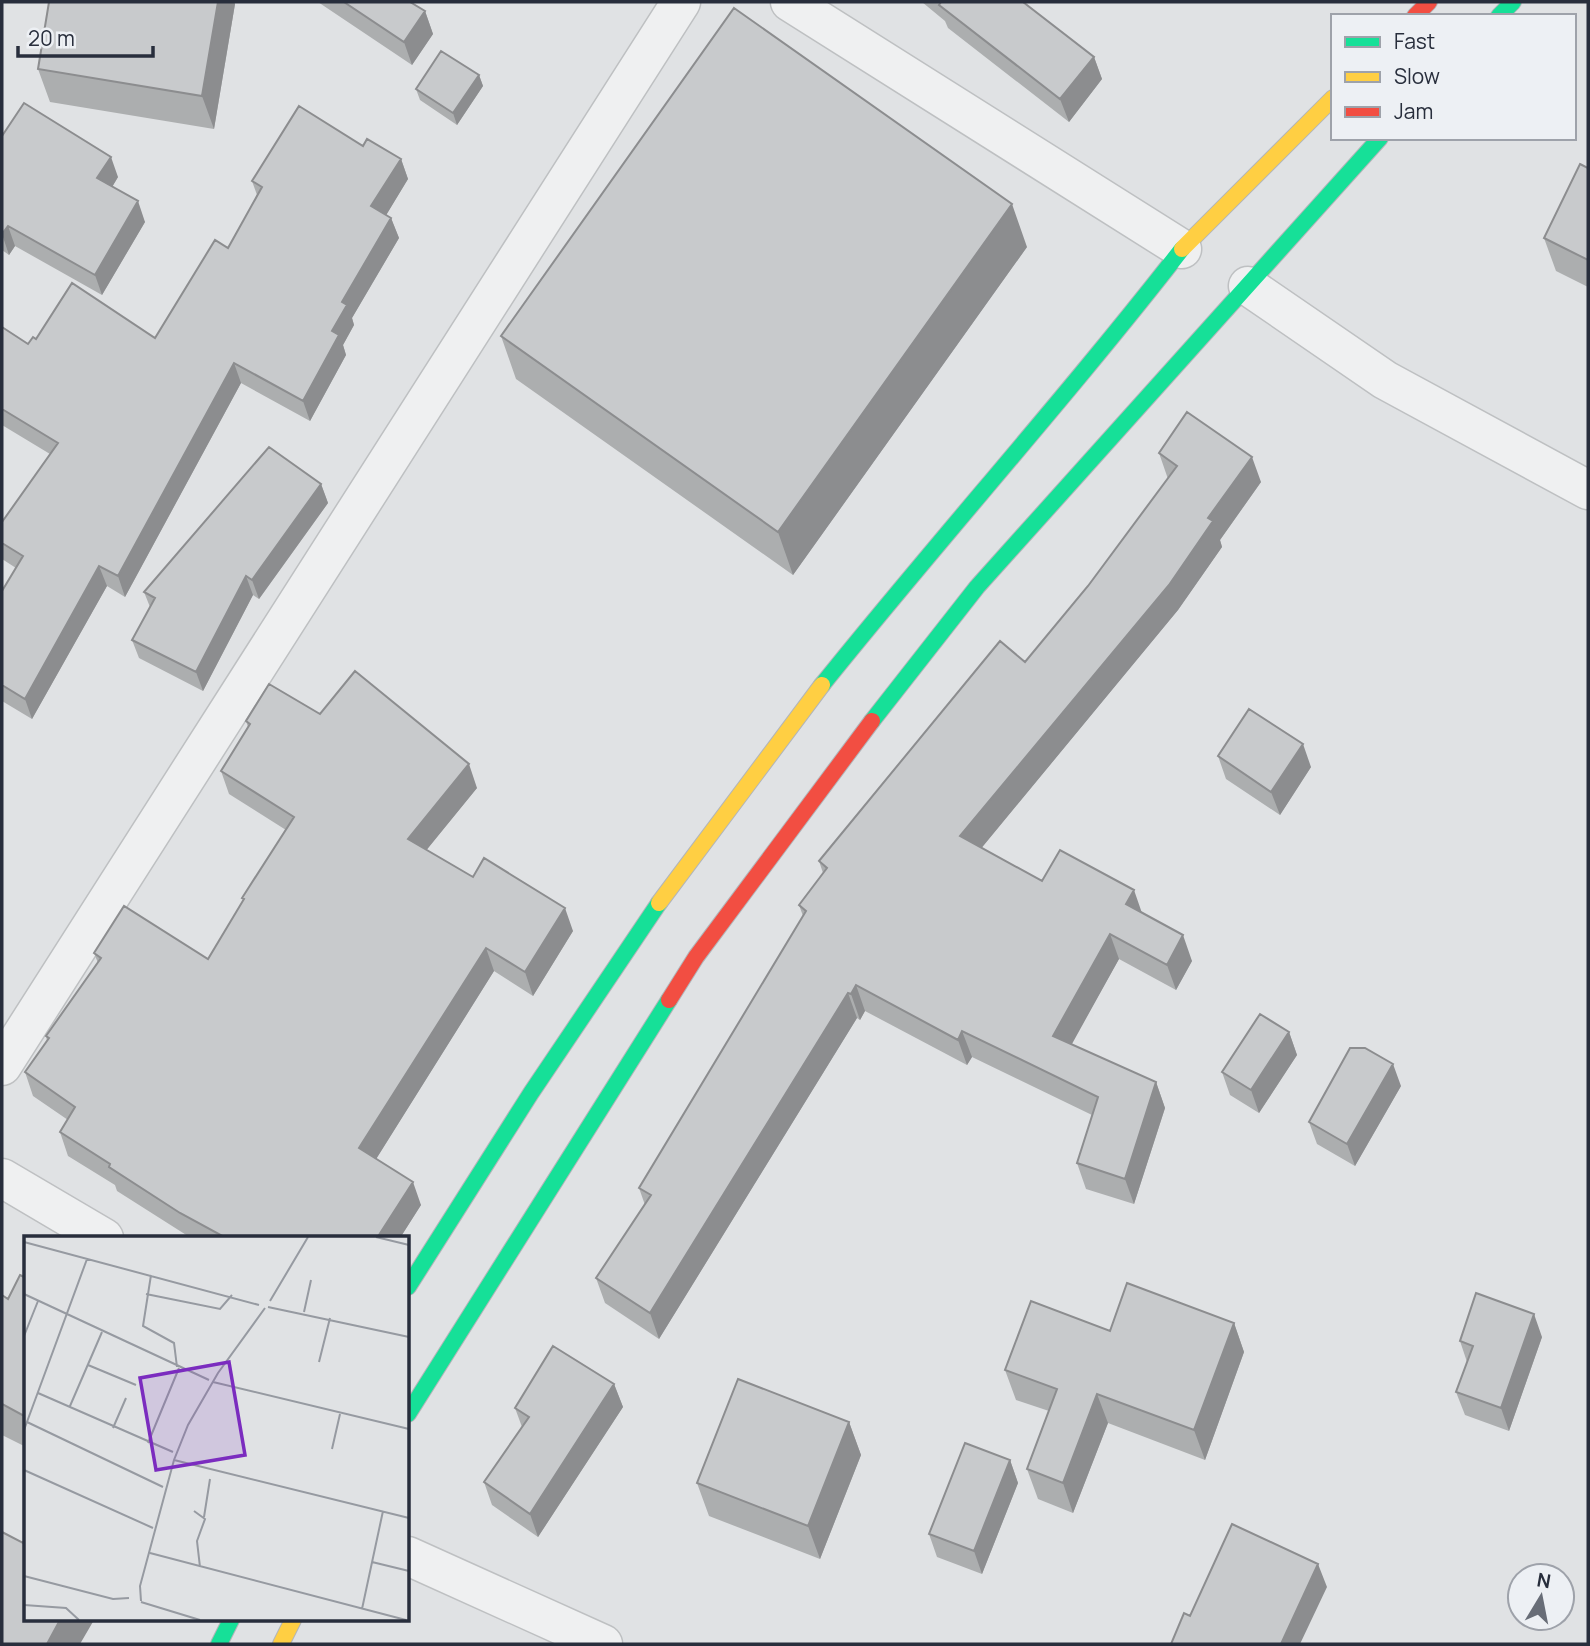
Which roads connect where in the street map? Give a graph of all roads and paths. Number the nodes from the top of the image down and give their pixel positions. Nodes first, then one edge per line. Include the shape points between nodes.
1 (681, 2) edge
2 (790, 2) edge
3 (1331, 100) edge
4 (1378, 140) edge
5 (1182, 249) junction
6 (1248, 286) junction
7 (1588, 490) edge
8 (2, 1066) edge
9 (2, 1178) edge
10 (101, 1236) edge
11 (410, 1284) edge
12 (410, 1411) edge
13 (410, 1557) edge
14 (230, 1622) edge
15 (292, 1622) edge
16 (219, 1644) edge
17 (281, 1644) edge
18 (603, 1644) edge

1 - 8 street
2 - 5 street
3 - 5 highway
4 - 6 highway
5 - 11 highway via 1096,360 924,558 792,723 652,912
6 - 7 street via 1385,380
6 - 12 highway via 977,587 832,771 696,957
9 - 10 street
13 - 18 street
14 - 16 highway
15 - 17 highway

